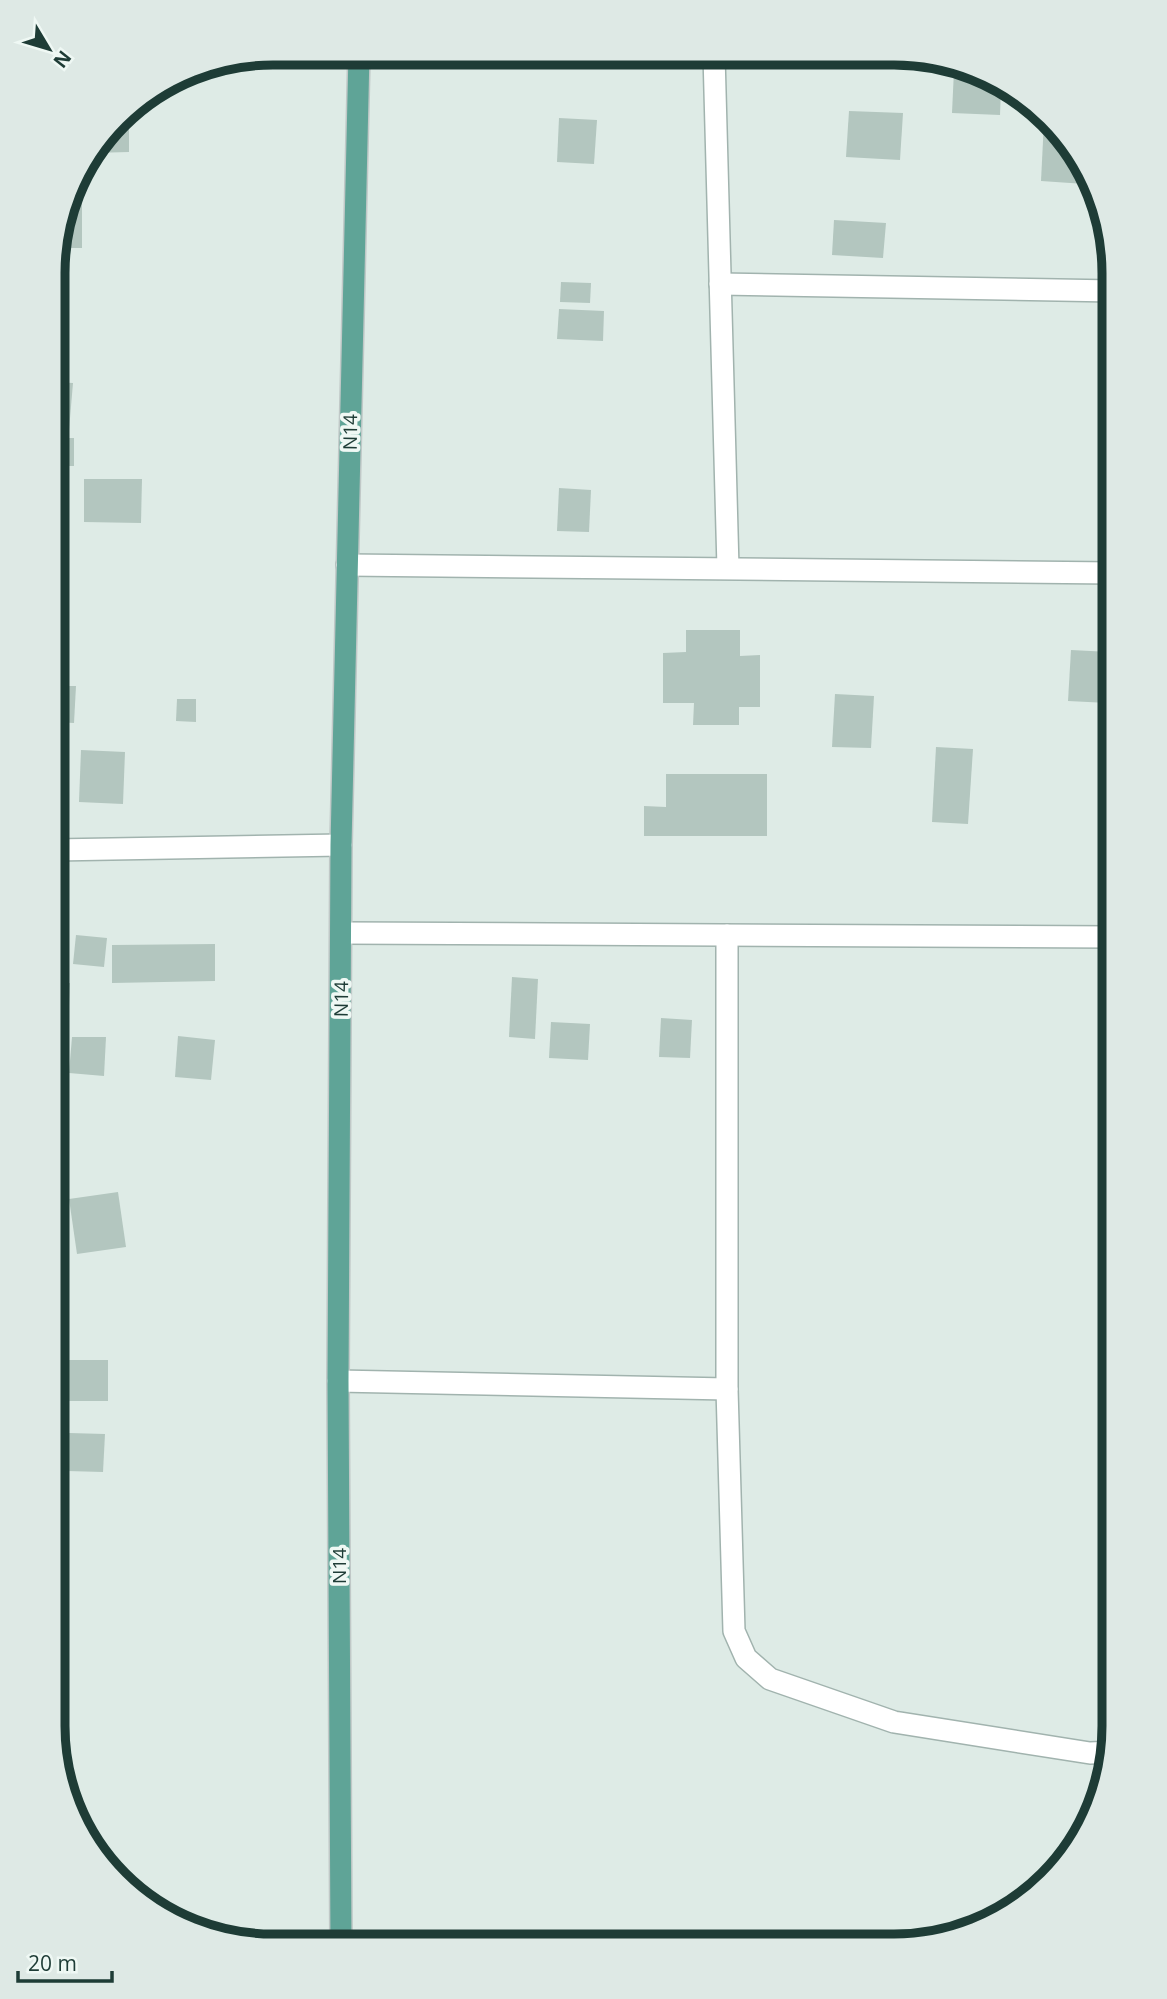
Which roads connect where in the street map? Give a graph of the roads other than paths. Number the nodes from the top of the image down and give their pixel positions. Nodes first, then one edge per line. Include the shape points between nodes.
1 (359, 65) edge
2 (714, 65) edge
3 (720, 284) junction
4 (1102, 291) edge
5 (347, 565) junction
6 (728, 568) junction
7 (1102, 573) edge
8 (341, 845) junction
9 (65, 850) edge
10 (342, 933) junction
11 (727, 935) junction
12 (1102, 937) edge
13 (338, 1381) junction
14 (727, 1389) junction
15 (1100, 1753) edge
16 (341, 1934) edge

1 - 5 main road, N14
2 - 3 street
3 - 4 street
3 - 6 street
5 - 6 street
5 - 8 main road, N14
6 - 7 street
8 - 9 street
8 - 10 main road, N14
10 - 11 street
10 - 13 main road, N14
11 - 12 street
11 - 14 street
13 - 14 street
13 - 16 main road, N14
14 - 15 street via 734,1631 746,1658 770,1679 894,1722

